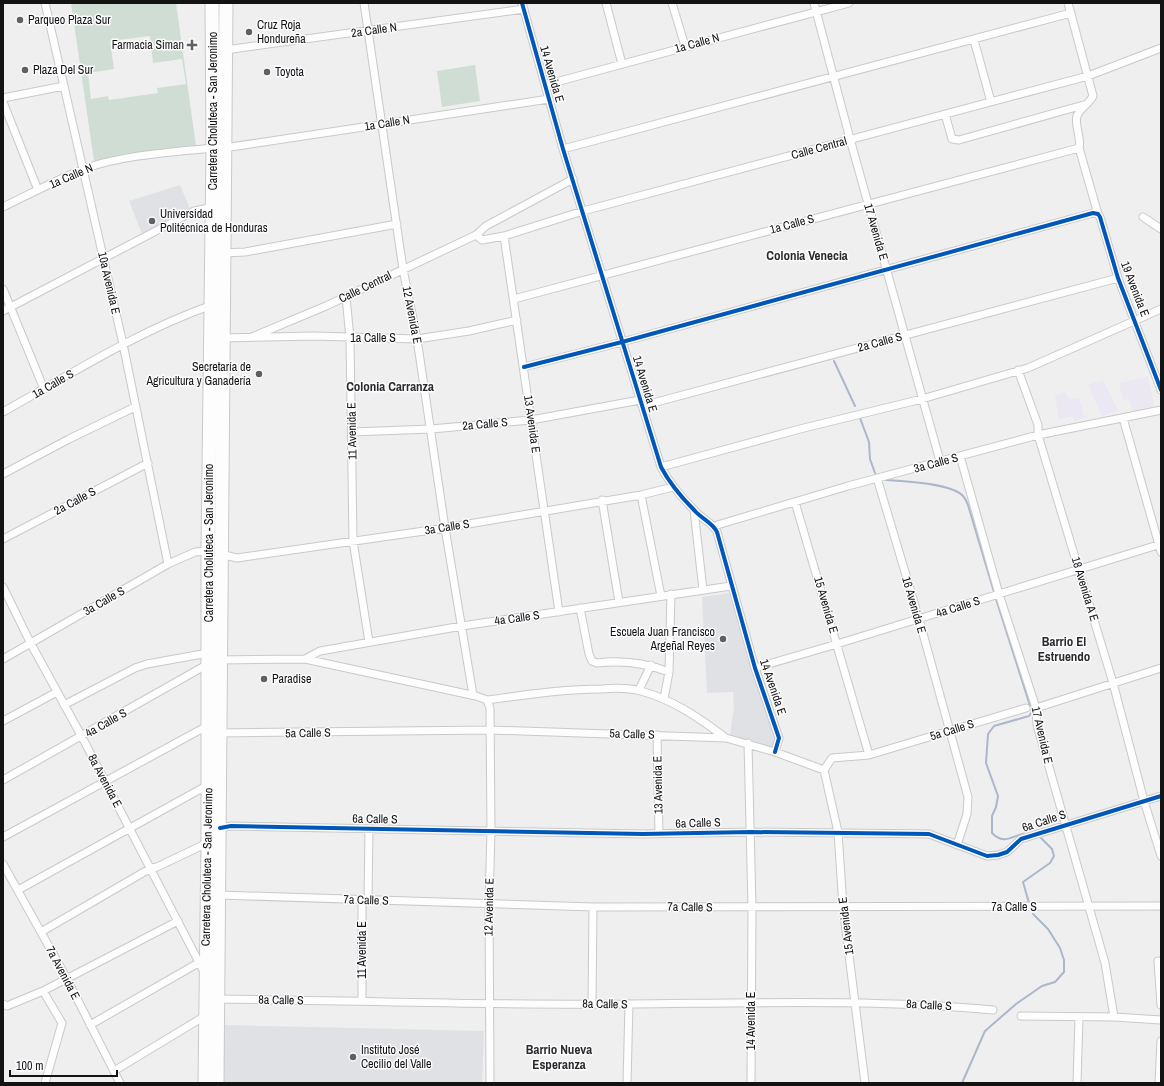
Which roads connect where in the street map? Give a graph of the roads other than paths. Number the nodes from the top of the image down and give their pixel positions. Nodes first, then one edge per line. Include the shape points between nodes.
1 (46, 3) edge
2 (212, 3) edge
3 (226, 3) edge
4 (364, 3) edge
5 (606, 3) edge
6 (672, 3) edge
7 (814, 3) edge
8 (849, 3) edge
9 (1068, 3) edge
10 (523, 6) edge
11 (816, 12) junction
12 (1071, 13) junction
13 (369, 31) junction
14 (974, 40) junction
15 (685, 46) junction
16 (1161, 48) edge
17 (225, 50) junction
18 (622, 64) junction
19 (834, 75) junction
20 (1088, 76) junction
21 (64, 86) junction
22 (545, 86) junction
23 (3, 98) edge
24 (549, 99) junction
25 (3, 102) edge
26 (991, 102) junction
27 (1088, 104) junction
28 (945, 114) junction
29 (381, 124) junction
30 (850, 139) junction
31 (219, 148) junction
32 (1079, 148) junction
33 (563, 149) junction
34 (84, 169) junction
35 (573, 179) junction
36 (38, 190) junction
37 (868, 203) junction
38 (3, 207) edge
39 (218, 207) junction
40 (583, 211) junction
41 (1099, 215) junction
42 (1143, 217) dead end
43 (397, 224) junction
44 (1161, 228) edge
45 (476, 235) junction
46 (504, 236) junction
47 (223, 253) junction
48 (103, 259) junction
49 (403, 269) junction
50 (887, 270) junction
51 (602, 275) junction
52 (1118, 278) junction
53 (3, 289) edge
54 (346, 296) junction
55 (514, 299) junction
56 (212, 305) junction
57 (10, 308) junction
58 (1161, 309) edge
59 (3, 311) edge
60 (517, 320) junction
61 (1136, 320) junction
62 (906, 335) junction
63 (252, 337) junction
64 (222, 338) junction
65 (350, 338) junction
66 (417, 339) junction
67 (622, 342) junction
68 (123, 344) junction
69 (524, 367) junction
70 (1018, 370) junction
71 (44, 389) junction
72 (1161, 390) edge
73 (922, 399) junction
74 (641, 403) junction
75 (135, 407) junction
76 (1161, 410) edge
77 (3, 412) edge
78 (1123, 418) junction
79 (531, 420) junction
80 (431, 430) junction
81 (352, 432) junction
82 (1038, 435) junction
83 (960, 456) junction
84 (940, 461) junction
85 (148, 463) junction
86 (661, 467) junction
87 (3, 474) edge
88 (877, 478) junction
89 (673, 487) junction
90 (641, 495) junction
91 (602, 500) junction
92 (795, 502) junction
93 (544, 510) junction
94 (694, 510) junction
95 (714, 526) junction
96 (445, 528) junction
97 (3, 539) edge
98 (353, 541) junction
99 (1160, 547) edge
100 (214, 552) junction
101 (168, 564) junction
102 (1080, 570) junction
103 (731, 586) junction
104 (3, 587) edge
105 (703, 590) junction
106 (671, 594) junction
107 (999, 594) junction
108 (661, 596) junction
109 (6, 600) edge
110 (619, 602) junction
111 (580, 608) junction
112 (559, 612) junction
113 (919, 619) junction
114 (462, 626) junction
115 (369, 642) junction
116 (31, 644) junction
117 (837, 644) junction
118 (3, 659) edge
119 (212, 659) junction
120 (305, 659) junction
121 (651, 665) junction
122 (755, 668) junction
123 (1161, 668) edge
124 (669, 672) junction
125 (1113, 682) junction
126 (639, 690) junction
127 (57, 692) junction
128 (473, 695) junction
129 (664, 699) junction
130 (487, 700) junction
131 (64, 705) junction
132 (1026, 708) dead end
133 (1036, 708) junction
134 (3, 721) edge
135 (209, 725) junction
136 (491, 730) junction
137 (950, 732) junction
138 (219, 733) junction
139 (657, 736) junction
140 (82, 737) junction
141 (726, 738) junction
142 (748, 744) junction
143 (775, 752) junction
144 (869, 755) junction
145 (824, 770) junction
146 (3, 780) edge
147 (105, 782) junction
148 (209, 785) junction
149 (1161, 796) edge
150 (1144, 802) junction
151 (1064, 825) junction
152 (130, 828) junction
153 (369, 829) junction
154 (492, 831) junction
155 (751, 832) junction
156 (838, 832) junction
157 (658, 834) junction
158 (216, 835) junction
159 (3, 837) edge
160 (957, 844) junction
161 (1161, 856) edge
162 (3, 864) edge
163 (151, 868) junction
164 (18, 890) junction
165 (220, 895) junction
166 (365, 900) junction
167 (489, 903) junction
168 (593, 906) junction
169 (1089, 906) junction
170 (1161, 906) edge
171 (752, 907) junction
172 (843, 907) junction
173 (178, 921) junction
174 (41, 932) junction
175 (1158, 961) dead end
176 (200, 962) junction
177 (206, 976) junction
178 (67, 979) junction
179 (43, 991) junction
180 (218, 999) junction
181 (362, 1000) junction
182 (751, 1002) junction
183 (855, 1003) junction
184 (490, 1004) junction
185 (592, 1004) junction
186 (629, 1004) junction
187 (5, 1005) edge
188 (1161, 1005) edge
189 (993, 1010) dead end
190 (205, 1016) junction
191 (1021, 1016) dead end
192 (1079, 1017) junction
193 (1114, 1017) junction
194 (1161, 1020) edge
195 (90, 1025) junction
196 (1161, 1042) edge
197 (114, 1071) junction
198 (45, 1083) edge
199 (120, 1083) edge
200 (205, 1083) edge
201 (216, 1083) edge
202 (490, 1083) edge
203 (627, 1083) edge
204 (751, 1083) edge
205 (865, 1083) edge
206 (1077, 1083) edge
207 (1159, 1083) edge

1 - 21 street, 10a Avenida E
2 - 31 highway, Carretera Choluteca - San Jeronimo
3 - 17 highway, Carretera Choluteca - San Jeronimo
4 - 13 street, 12 Avenida E
5 - 18 street
6 - 15 street
7 - 11 street, 17 Avenida E
8 - 11 street, 1a Calle N
9 - 12 street
10 - 13 street, 2a Calle N
10 - 22 street, 14 Avenida E
11 - 15 street, 1a Calle N
11 - 19 street, 17 Avenida E
12 - 14 street
12 - 20 street
13 - 17 street, 2a Calle N
13 - 29 street, 12 Avenida E
14 - 19 street
14 - 26 street
15 - 18 street, 1a Calle N
16 - 20 street, Calle Central
17 - 31 highway, Carretera Choluteca - San Jeronimo
18 - 22 street, 1a Calle N
19 - 30 street, 17 Avenida E
19 - 33 street
20 - 26 street, Calle Central
20 - 27 street via 1093,96
21 - 23 street
21 - 34 street, 10a Avenida E
22 - 24 street, 14 Avenida E
24 - 29 street, 1a Calle N
24 - 33 street, 14 Avenida E
25 - 36 street
26 - 28 street, Calle Central
27 - 28 street via 958,140 952,139
27 - 32 street via 1078,115 1081,142
28 - 30 street, Calle Central
29 - 31 street, 1a Calle N
29 - 43 street, 12 Avenida E
30 - 37 street, 17 Avenida E
30 - 40 street, Calle Central
31 - 34 street, 1a Calle N via 157,154
31 - 39 highway, Carretera Choluteca - San Jeronimo
32 - 37 street, 1a Calle S
32 - 41 street, 19 Avenida E
33 - 35 street, 14 Avenida E
34 - 36 street, 1a Calle N
34 - 48 street, 10a Avenida E
35 - 40 street, 14 Avenida E
35 - 45 street, Calle Central via 486,226
36 - 38 street, 1a Calle N
37 - 50 street, 17 Avenida E
37 - 51 street, 1a Calle S
39 - 47 highway, Carretera Choluteca - San Jeronimo
39 - 48 street via 194,211
39 - 56 highway, Carretera Choluteca - San Jeronimo
40 - 46 street, Calle Central
40 - 51 street, 14 Avenida E
41 - 50 street via 1093,213
41 - 52 street, 19 Avenida E
42 - 44 street
43 - 47 street via 245,252
43 - 49 street, 12 Avenida E
45 - 46 street, Calle Central via 482,240
45 - 49 street, Calle Central
46 - 55 street, 13 Avenida E
47 - 64 highway, Carretera Choluteca - San Jeronimo
48 - 57 street
48 - 68 street, 10a Avenida E
49 - 54 street, Calle Central
49 - 66 street, 12 Avenida E
50 - 62 street, 17 Avenida E
50 - 67 street
51 - 55 street, 1a Calle S
51 - 67 street, 14 Avenida E
52 - 61 street, 19 Avenida E
52 - 62 street, 2a Calle S
53 - 57 street
54 - 63 street, Calle Central
54 - 65 street, 11 Avenida E
55 - 60 street, 13 Avenida E
56 - 68 street, 1a Calle S via 190,312
56 - 100 highway, Carretera Choluteca - San Jeronimo
57 - 59 street
57 - 71 street
58 - 61 street
60 - 66 street, 1a Calle S
60 - 69 street, 13 Avenida E
61 - 70 street via 1028,368
61 - 72 street, 19 Avenida E
62 - 73 street, 17 Avenida E
62 - 74 street, 2a Calle S
63 - 64 street, 1a Calle S
63 - 65 street, 1a Calle S
64 - 100 highway, Carretera Choluteca - San Jeronimo
65 - 66 street, 1a Calle S
65 - 81 street, 11 Avenida E
66 - 80 street, 12 Avenida E
67 - 69 street
67 - 74 street, 14 Avenida E
68 - 71 street, 1a Calle S
68 - 75 street, 10a Avenida E
69 - 79 street, 13 Avenida E
70 - 73 street
70 - 82 street, 18 Avenida A E via 1038,425
71 - 77 street, 1a Calle S
73 - 84 street, 17 Avenida E
73 - 86 street
74 - 79 street, 2a Calle S
74 - 86 street, 14 Avenida E
75 - 85 street, 10a Avenida E
75 - 87 street
76 - 78 street, 3a Calle S
78 - 82 street, 3a Calle S
78 - 99 street
79 - 80 street, 2a Calle S
79 - 93 street, 13 Avenida E
80 - 81 street, 2a Calle S
80 - 96 street, 12 Avenida E
81 - 98 street, 11 Avenida E
82 - 83 street, 3a Calle S
82 - 102 street, 18 Avenida A E
83 - 84 street, 3a Calle S
83 - 107 street, 17 Avenida E
84 - 88 street, 3a Calle S
85 - 97 street, 2a Calle S
85 - 101 street, 10a Avenida E
86 - 89 street, 14 Avenida E
88 - 92 street, 3a Calle S
88 - 113 street, 16 Avenida E
89 - 90 street, 3a Calle S
89 - 94 street, 14 Avenida E
90 - 91 street, 3a Calle S
90 - 108 street
91 - 93 street, 3a Calle S
91 - 110 street
92 - 95 street, 3a Calle S
92 - 117 street, 15 Avenida E
93 - 96 street, 3a Calle S
93 - 112 street, 13 Avenida E
94 - 95 street, 14 Avenida E
94 - 105 street
95 - 103 street, 14 Avenida E
96 - 98 street, 3a Calle S
96 - 114 street, 12 Avenida E
98 - 100 street, 3a Calle S via 237,558
98 - 115 street, 11 Avenida E
99 - 102 street, 4a Calle S
100 - 101 street, 3a Calle S via 195,552
100 - 119 highway, Carretera Choluteca - San Jeronimo
101 - 116 street, 3a Calle S
102 - 107 street, 4a Calle S
102 - 125 street, 18 Avenida A E
103 - 105 street, 4a Calle S
103 - 122 street, 14 Avenida E
104 - 109 street, 8a Avenida E
105 - 106 street, 4a Calle S
106 - 108 street, 4a Calle S
106 - 124 street
107 - 113 street, 4a Calle S
107 - 133 street, 17 Avenida E
108 - 110 street, 4a Calle S
109 - 116 street, 8a Avenida E
110 - 111 street, 4a Calle S
111 - 112 street, 4a Calle S
111 - 121 street via 592,661
112 - 114 street, 4a Calle S
113 - 117 street, 4a Calle S
113 - 137 street, 16 Avenida E
114 - 115 street, 4a Calle S
114 - 128 street, 12 Avenida E
115 - 120 street, 4a Calle S via 320,651
116 - 118 street, 3a Calle S
116 - 127 street, 8a Avenida E
117 - 122 street, 4a Calle S
117 - 144 street, 15 Avenida E
119 - 120 street, 4a Calle S
119 - 131 street via 147,664 134,668
119 - 135 highway, Carretera Choluteca - San Jeronimo
119 - 138 highway, Carretera Choluteca - San Jeronimo
119 - 140 street, 4a Calle S
120 - 128 street, 4a Calle S
121 - 124 street
121 - 126 street
122 - 143 street, 14 Avenida E via 779,738
123 - 125 street
124 - 129 street
125 - 133 street
125 - 150 street, 18 Avenida A E
126 - 129 street
126 - 130 street via 574,689
127 - 131 street, 8a Avenida E
127 - 134 street
128 - 130 street, 4a Calle S
129 - 141 street via 694,713
130 - 136 street, 12 Avenida E
131 - 140 street, 8a Avenida E
132 - 137 street, 5a Calle S
133 - 151 street, 17 Avenida E via 1037,725
135 - 147 street
135 - 148 highway, Carretera Choluteca - San Jeronimo
136 - 138 street, 5a Calle S
136 - 139 street, 5a Calle S
136 - 154 street, 12 Avenida E
137 - 144 street, 5a Calle S
137 - 160 street, 16 Avenida E via 968,796 967,814
138 - 158 highway, Carretera Choluteca - San Jeronimo
139 - 141 street, 5a Calle S
139 - 157 street, 13 Avenida E
140 - 146 street, 4a Calle S
140 - 147 street, 8a Avenida E
141 - 142 street, 5a Calle S
142 - 143 street, 5a Calle S
142 - 155 street, 14 Avenida E
143 - 145 street, 5a Calle S
144 - 145 street, 5a Calle S via 832,758
145 - 156 street, 15 Avenida E
147 - 152 street, 8a Avenida E
147 - 159 street
148 - 152 street
148 - 158 highway, Carretera Choluteca - San Jeronimo
149 - 150 street, 6a Calle S
150 - 151 street, 6a Calle S
150 - 161 street, 18 Avenida A E
151 - 160 street, 6a Calle S via 1021,839 1007,852 998,855 987,856
151 - 169 street, 17 Avenida E
152 - 163 street, 8a Avenida E
152 - 164 street
153 - 154 street, 6a Calle S
153 - 158 street, 6a Calle S via 231,826
153 - 166 street, 11 Avenida E
154 - 157 street, 6a Calle S
154 - 167 street, 12 Avenida E
155 - 156 street, 6a Calle S
155 - 157 street, 6a Calle S
155 - 171 street, 14 Avenida E
156 - 160 street, 6a Calle S via 929,834
156 - 172 street, 15 Avenida E
158 - 163 street via 201,846
158 - 165 highway, Carretera Choluteca - San Jeronimo
158 - 177 highway, Carretera Choluteca - San Jeronimo
162 - 164 street, 7a Avenida E
163 - 173 street, 8a Avenida E
163 - 174 street
164 - 174 street, 7a Avenida E
165 - 166 street, 7a Calle S
165 - 180 highway, Carretera Choluteca - San Jeronimo
166 - 167 street, 7a Calle S
166 - 181 street, 11 Avenida E
167 - 168 street, 7a Calle S
167 - 184 street, 12 Avenida E
168 - 171 street, 7a Calle S
168 - 185 street
169 - 170 street, 7a Calle S
169 - 172 street, 7a Calle S
169 - 193 street, 17 Avenida E via 1104,963
171 - 172 street, 7a Calle S
171 - 182 street, 14 Avenida E
172 - 183 street, 15 Avenida E
173 - 176 street, 8a Avenida E
173 - 178 street
174 - 178 street, 7a Avenida E
175 - 188 street
176 - 177 street, 8a Avenida E
176 - 195 street
177 - 190 highway, Carretera Choluteca - San Jeronimo
178 - 179 street
178 - 195 street, 7a Avenida E
179 - 187 street
179 - 198 street via 62,1023
180 - 181 street, 8a Calle S
180 - 201 highway, Carretera Choluteca - San Jeronimo
181 - 184 street, 8a Calle S
182 - 183 street, 8a Calle S
182 - 186 street, 8a Calle S
182 - 204 street, 14 Avenida E
183 - 189 street, 8a Calle S via 928,1004
183 - 205 street, 15 Avenida E
184 - 185 street, 8a Calle S
184 - 202 street, 12 Avenida E
185 - 186 street, 8a Calle S
186 - 203 street
190 - 197 street
190 - 200 highway, Carretera Choluteca - San Jeronimo
191 - 192 street
192 - 193 street
192 - 206 street
193 - 194 street
195 - 197 street, 7a Avenida E
196 - 207 street
197 - 199 street, 7a Avenida E

